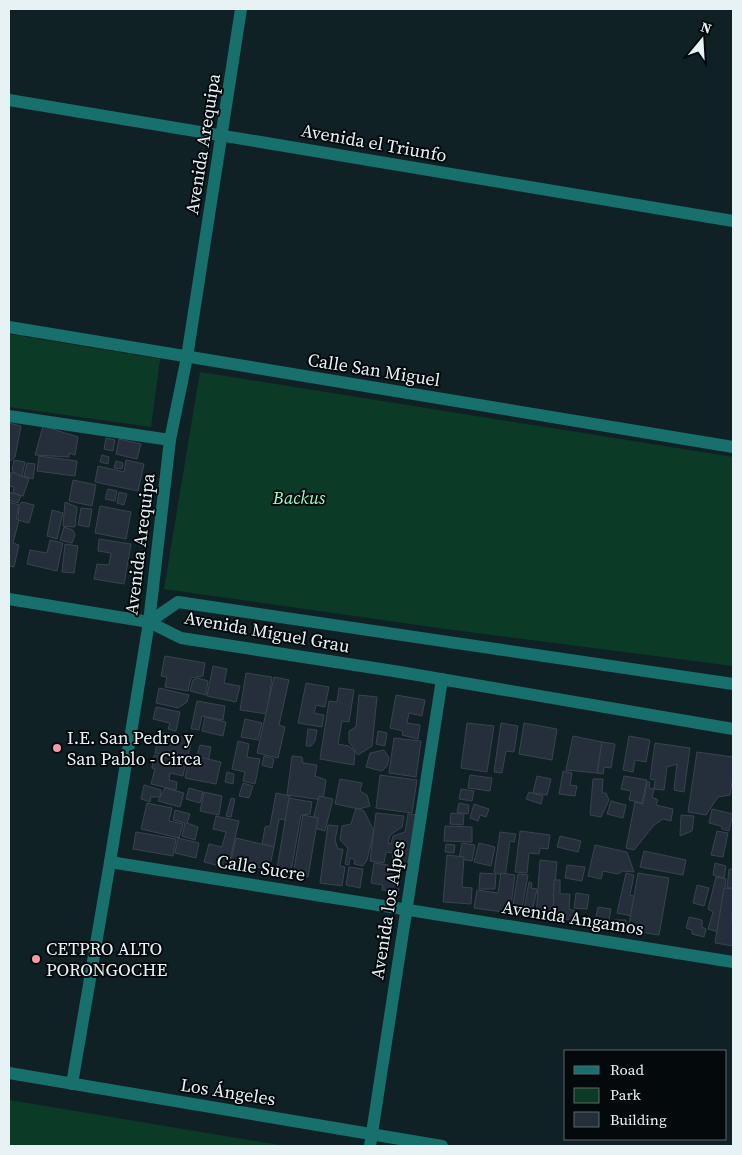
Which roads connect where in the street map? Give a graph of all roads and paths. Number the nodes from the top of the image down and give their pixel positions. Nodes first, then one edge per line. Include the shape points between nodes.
1 (241, 9) edge
2 (9, 100) edge
3 (222, 135) junction
4 (733, 221) edge
5 (9, 327) edge
6 (187, 357) junction
7 (9, 416) edge
8 (170, 440) junction
9 (733, 447) edge
10 (9, 599) edge
11 (149, 622) junction
12 (442, 679) junction
13 (733, 684) edge
14 (733, 729) edge
15 (110, 862) junction
16 (406, 909) junction
17 (733, 962) edge
18 (9, 1073) edge
19 (72, 1084) junction
20 (370, 1140) edge
21 (442, 1146) edge

1 - 3 street, Avenida Arequipa
2 - 3 street, Avenida el Triunfo
3 - 4 street, Avenida el Triunfo
3 - 6 street, Avenida Arequipa
5 - 6 street, Calle San Miguel
6 - 8 street, Avenida Arequipa
6 - 9 street, Calle San Miguel
7 - 8 street
8 - 11 street, Avenida Arequipa
10 - 11 street
11 - 12 street, Avenida Miguel Grau via 181,638
11 - 13 street, Avenida Miguel Grau via 178,602
11 - 15 street, Avenida Arequipa
12 - 14 street, Avenida Miguel Grau
12 - 16 street, Avenida los Alpes
15 - 16 street, Calle Sucre
15 - 19 street, Avenida Arequipa
16 - 17 street, Avenida Angamos
16 - 20 street, Avenida los Alpes
18 - 19 street, Los Ángeles
19 - 20 street, Los Ángeles
20 - 21 street, Los Ángeles

